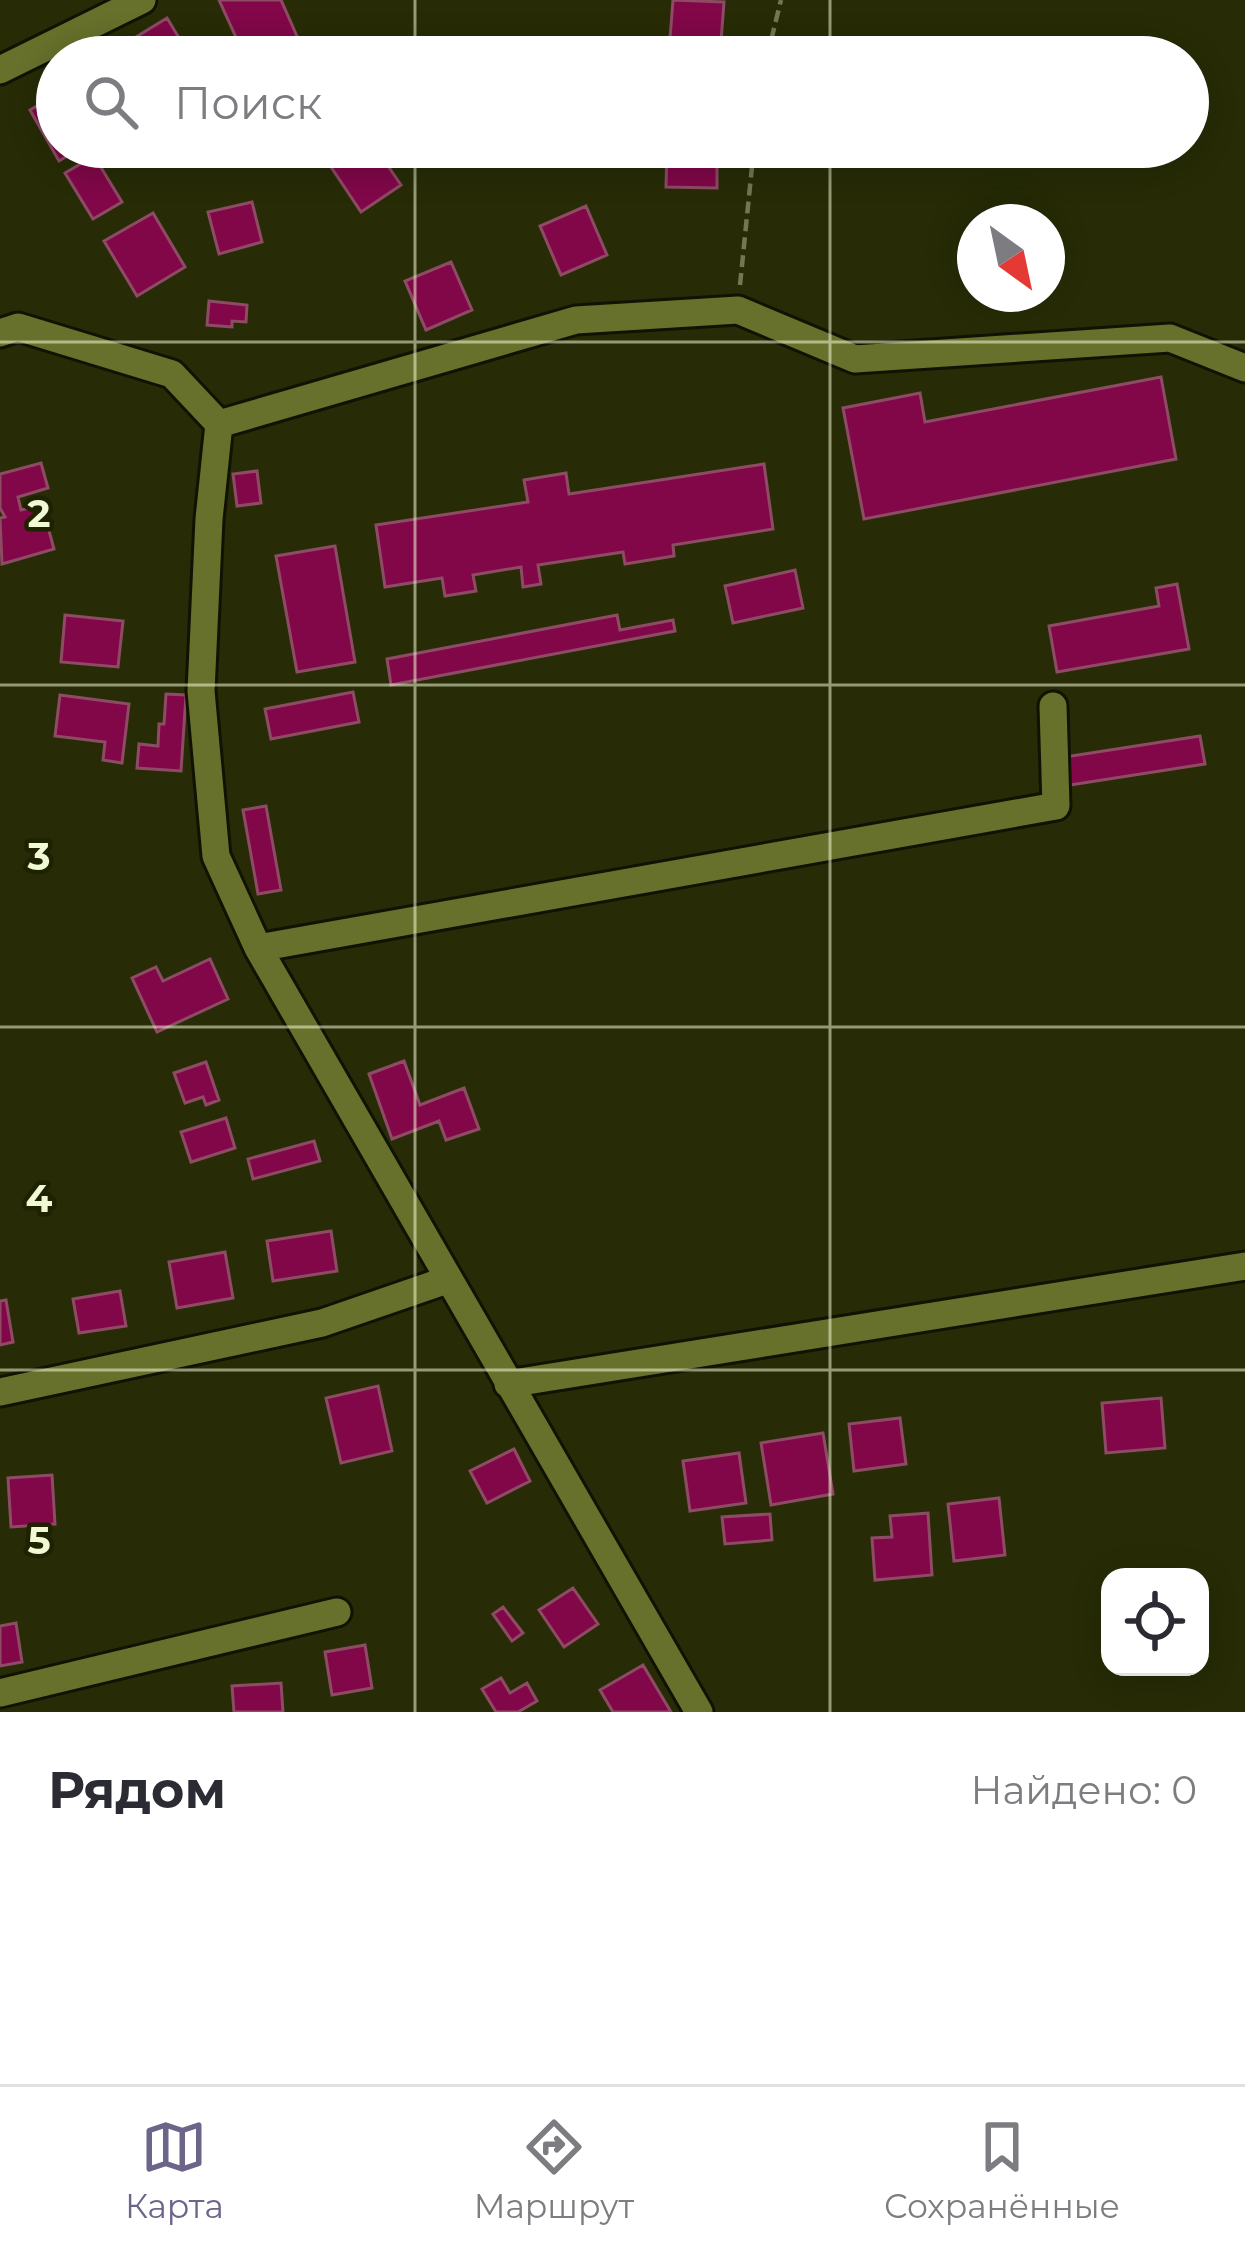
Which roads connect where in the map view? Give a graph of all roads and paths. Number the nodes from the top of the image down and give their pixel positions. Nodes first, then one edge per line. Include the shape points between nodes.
1 (142, 0) edge
2 (781, 0) edge
3 (69, 36) edge
4 (772, 36) edge
5 (36, 52) edge
6 (0, 70) edge
7 (752, 168) edge
8 (738, 310) junction
9 (0, 333) edge
10 (1245, 368) edge
11 (219, 424) junction
12 (1053, 706) dead end
13 (258, 948) junction
14 (1245, 1266) edge
15 (447, 1280) junction
16 (508, 1384) junction
17 (0, 1392) edge
18 (337, 1612) dead end
19 (0, 1693) edge
20 (699, 1712) edge

1 - 3 street
2 - 4 path
5 - 6 street
7 - 8 path
8 - 10 street via 854,359 1170,338
8 - 11 street via 576,320
9 - 11 street via 18,326 172,374
11 - 13 street via 201,691 216,856
12 - 13 street via 1056,806
13 - 15 street
14 - 16 street
15 - 16 street
15 - 17 street via 322,1323
16 - 20 street
18 - 19 street

